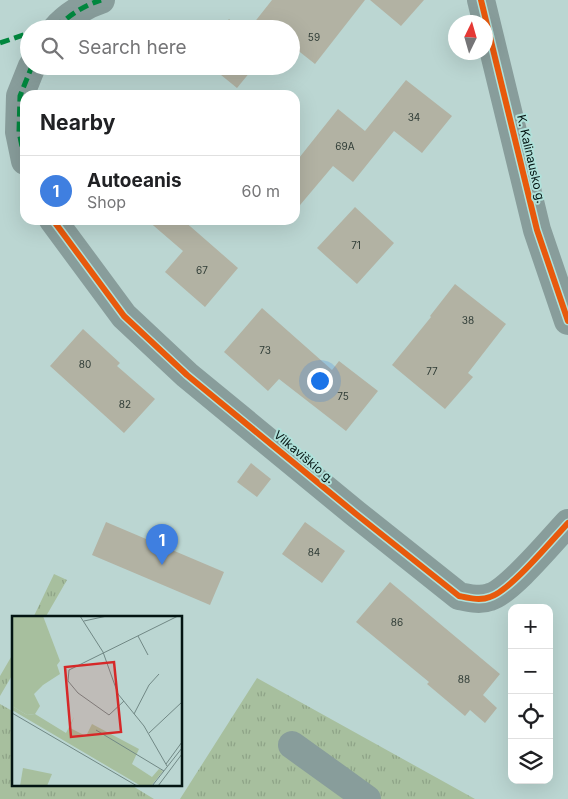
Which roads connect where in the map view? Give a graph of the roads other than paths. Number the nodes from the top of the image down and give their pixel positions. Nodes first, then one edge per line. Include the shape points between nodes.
1 (101, 0) edge
2 (481, 0) edge
3 (65, 20) edge
4 (28, 75) edge
5 (22, 90) edge
6 (20, 96) edge
7 (20, 137) edge
8 (58, 225) edge
9 (568, 321) edge
10 (568, 523) edge
11 (292, 745) dead end
12 (367, 799) edge

1 - 3 street
2 - 9 street, K. Kalinausko g. via 536,230
4 - 5 street
6 - 7 street
8 - 10 street, Vilkaviškio g. via 124,316 203,388 459,596 489,598 504,590
11 - 12 street

